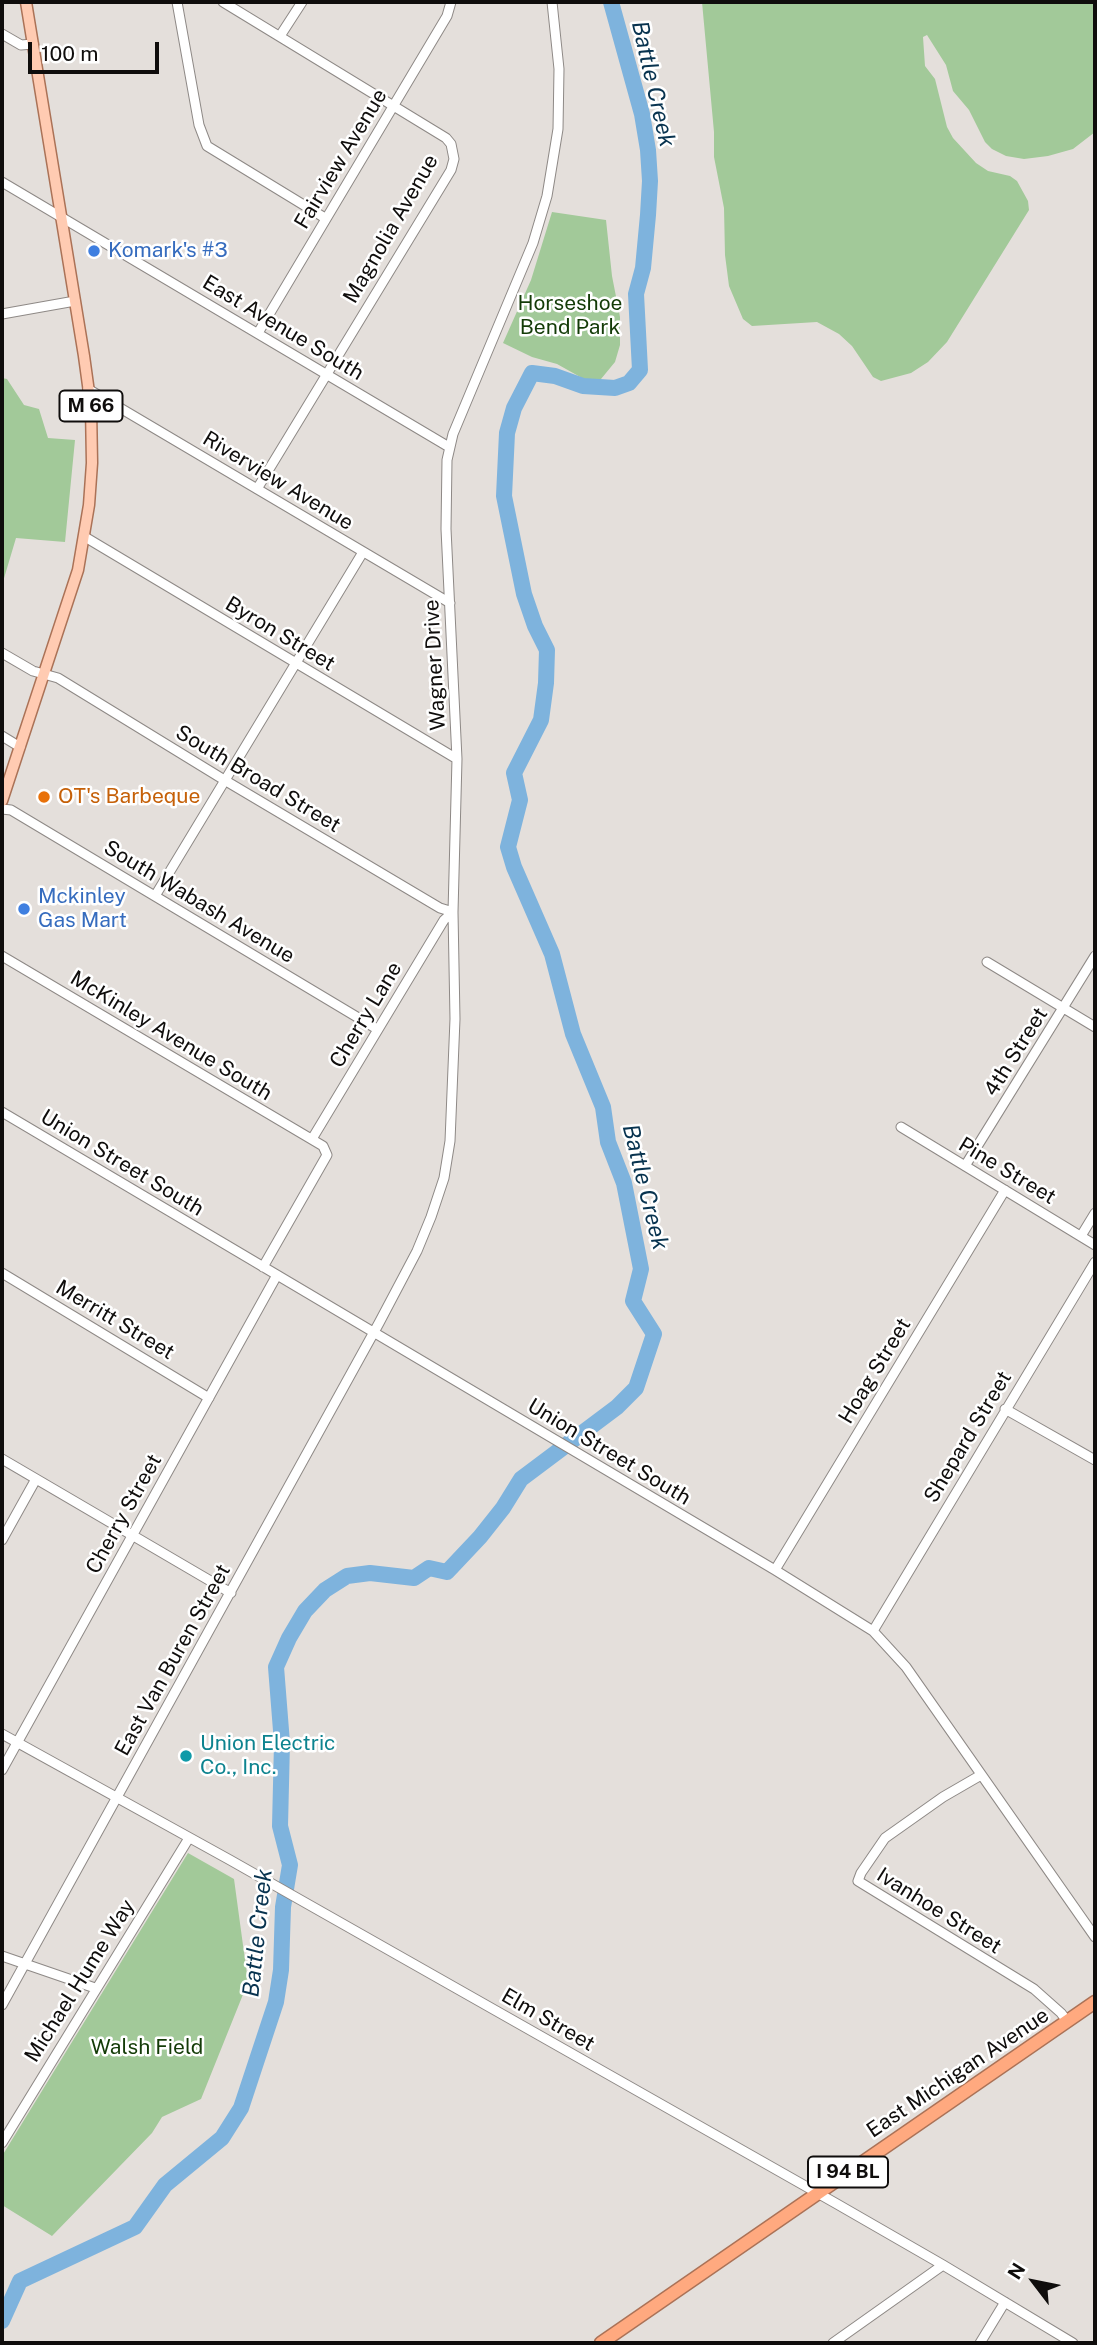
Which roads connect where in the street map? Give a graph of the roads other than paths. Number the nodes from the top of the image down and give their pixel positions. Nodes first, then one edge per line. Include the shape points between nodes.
1 (26, 2) edge
2 (177, 2) edge
3 (223, 2) edge
4 (302, 2) edge
5 (451, 2) edge
6 (551, 2) edge
7 (2, 34) edge
8 (280, 36) junction
9 (33, 44) junction
10 (394, 106) junction
11 (2, 182) edge
12 (62, 218) junction
13 (325, 218) junction
14 (75, 301) junction
15 (2, 314) edge
16 (258, 333) junction
17 (325, 374) junction
18 (88, 389) junction
19 (449, 447) junction
20 (257, 489) junction
21 (85, 537) junction
22 (363, 552) junction
23 (450, 603) junction
24 (2, 653) edge
25 (296, 664) junction
26 (44, 674) junction
27 (2, 736) edge
28 (20, 747) junction
29 (457, 759) junction
30 (226, 781) junction
31 (2, 801) edge
32 (2, 809) edge
33 (155, 896) junction
34 (453, 912) junction
35 (2, 956) edge
36 (1095, 956) edge
37 (987, 962) dead end
38 (1063, 1008) junction
39 (1095, 1027) edge
40 (377, 1030) junction
41 (2, 1112) edge
42 (901, 1127) dead end
43 (312, 1139) junction
44 (965, 1166) junction
45 (1005, 1190) junction
46 (1095, 1213) edge
47 (1081, 1236) junction
48 (1095, 1245) edge
49 (1095, 1262) edge
50 (263, 1267) junction
51 (2, 1273) edge
52 (277, 1275) junction
53 (374, 1332) junction
54 (209, 1398) junction
55 (1005, 1409) junction
56 (2, 1459) edge
57 (1095, 1460) edge
58 (36, 1479) junction
59 (132, 1536) junction
60 (2, 1540) edge
61 (775, 1570) junction
62 (230, 1593) junction
63 (873, 1631) junction
64 (2, 1734) edge
65 (17, 1743) junction
66 (2, 1770) edge
67 (981, 1774) junction
68 (117, 1798) junction
69 (189, 1838) junction
70 (1095, 1937) edge
71 (2, 1956) edge
72 (24, 1964) junction
73 (95, 1989) junction
74 (1095, 2002) edge
75 (2, 2005) edge
76 (1067, 2021) junction
77 (2, 2143) edge
78 (816, 2193) junction
79 (943, 2265) junction
80 (1005, 2302) junction
81 (601, 2343) edge
82 (833, 2343) edge
83 (980, 2343) edge
84 (1073, 2343) edge

1 - 9 main road, M 66
2 - 13 street via 199,125 207,146
3 - 8 street, Magnolia Avenue
4 - 8 street
5 - 10 street, Fairview Avenue
6 - 19 street, Wagner Drive via 559,69 558,129 547,197 533,243
7 - 9 street via 21,45
8 - 10 street, Magnolia Avenue
9 - 12 main road, M 66
10 - 13 street, Fairview Avenue
10 - 17 street, Magnolia Avenue via 446,138 454,159
11 - 12 street, East Avenue South
12 - 14 main road, M 66
12 - 16 street, East Avenue South
13 - 16 street, Fairview Avenue
14 - 15 street
14 - 18 main road, M 66
16 - 17 street, East Avenue South
17 - 19 street, East Avenue South
17 - 20 street, Magnolia Avenue
18 - 20 street, Riverview Avenue
18 - 21 main road, M 66 via 92,463
19 - 23 street, Wagner Drive via 446,529
20 - 22 street, Riverview Avenue
21 - 25 street, Byron Street
21 - 26 main road, M 66 via 68,608
22 - 23 street, Riverview Avenue
22 - 25 street
23 - 29 street, Wagner Drive
24 - 26 street, South Broad Street
25 - 29 street, Byron Street
25 - 30 street
26 - 28 main road, M 66
26 - 30 street, South Broad Street via 58,678
27 - 28 street
28 - 31 main road, M 66
29 - 34 street, Wagner Drive
30 - 33 street
30 - 34 street, South Broad Street
32 - 33 street, South Wabash Avenue via 11,810
33 - 40 street, South Wabash Avenue
34 - 40 street, Cherry Lane
34 - 53 street, Wagner Drive via 455,1019 444,1178 417,1251
35 - 43 street, McKinley Avenue South
36 - 38 street, 4th Street
37 - 38 street
38 - 39 street
38 - 44 street, 4th Street
40 - 43 street, Cherry Lane
41 - 50 street, Union Street South
42 - 44 street, Pine Street
43 - 50 street, McKinley Avenue South via 327,1155
44 - 45 street, Pine Street
45 - 47 street, Pine Street
45 - 61 street, Hoag Street
46 - 47 street
47 - 48 street, Pine Street
49 - 55 street, Shepard Street
50 - 52 street, Union Street South
51 - 54 street, Merritt Street
52 - 53 street, Union Street South
52 - 54 street, Cherry Street
53 - 61 street, Union Street South
53 - 62 street, East Van Buren Street
54 - 59 street, Cherry Street
55 - 57 street
55 - 63 street, Shepard Street
56 - 58 street
58 - 59 street
58 - 60 street
59 - 62 street
59 - 65 street, Cherry Street
61 - 63 street, Union Street South
62 - 68 street, East Van Buren Street
63 - 67 street, Union Street South via 906,1667
64 - 65 street, Elm Street
65 - 66 street, Cherry Street
65 - 68 street, Elm Street
67 - 70 street, Union Street South
67 - 76 street, Ivanhoe Street via 885,1838 858,1881 1034,1989
68 - 69 street, Elm Street
68 - 72 street, East Van Buren Street
69 - 73 street, Michael Hume Way
69 - 78 street, Elm Street
71 - 72 street
72 - 73 street
72 - 75 street, East Van Buren Street
73 - 77 street, Michael Hume Way
74 - 76 highway, East Michigan Avenue / I 94 BL
76 - 78 highway, East Michigan Avenue / I 94 BL
78 - 79 street, Elm Street
78 - 81 highway, East Michigan Avenue / I 94 BL
79 - 80 street, Elm Street
79 - 82 street
80 - 83 street
80 - 84 street, Elm Street

